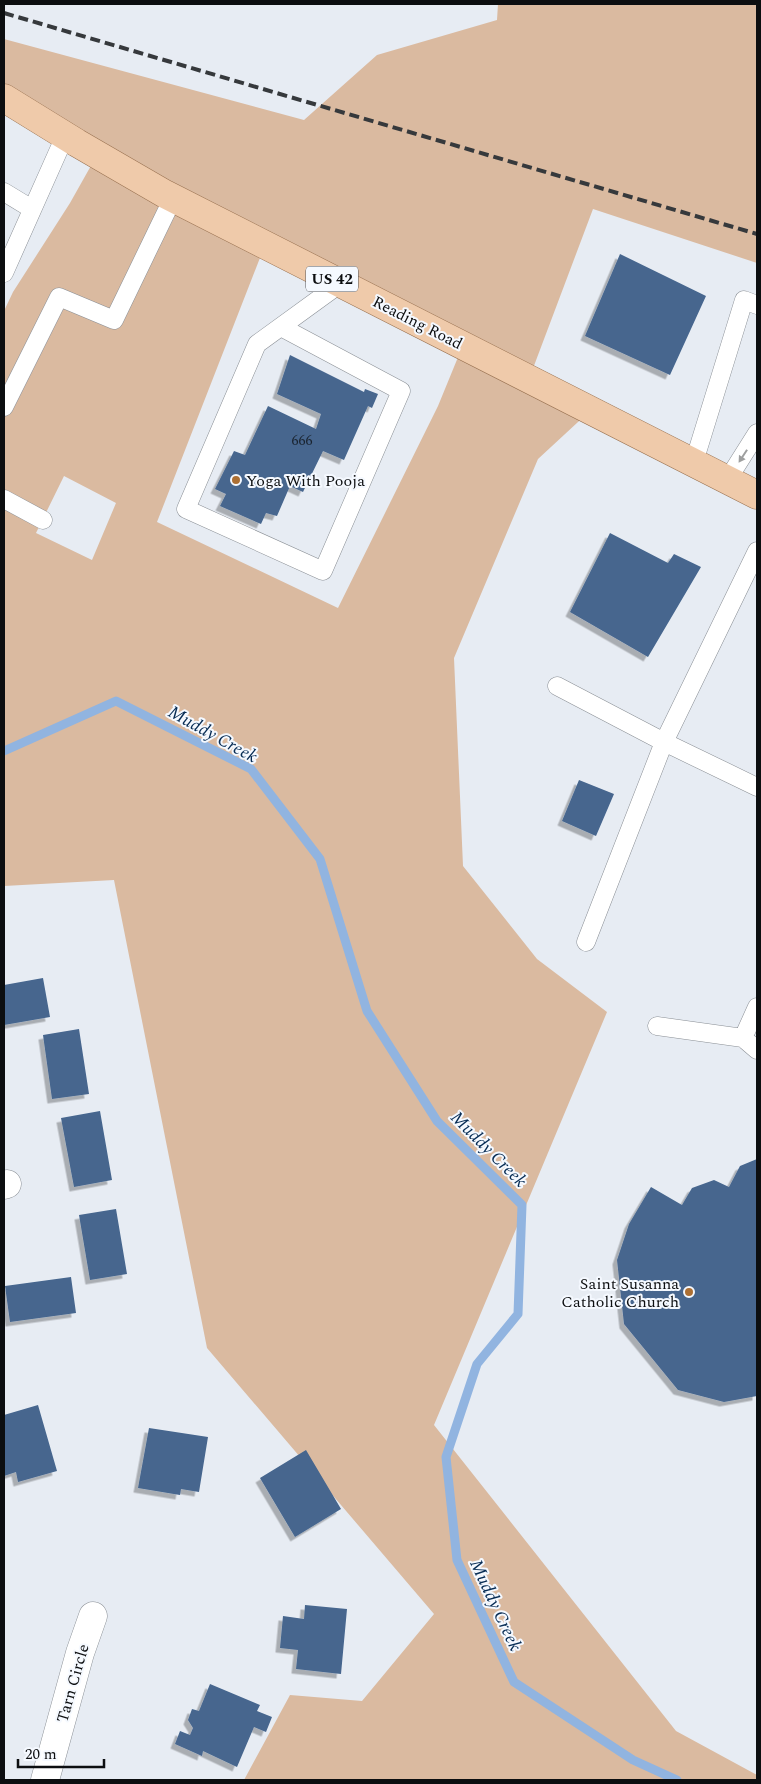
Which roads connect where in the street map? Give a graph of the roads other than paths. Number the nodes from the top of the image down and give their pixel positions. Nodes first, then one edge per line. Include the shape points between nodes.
1 (4, 98) edge
2 (65, 136) junction
3 (4, 192) edge
4 (173, 198) junction
5 (32, 209) junction
6 (4, 274) edge
7 (341, 283) junction
8 (757, 305) edge
9 (281, 327) junction
10 (4, 407) edge
11 (757, 433) edge
12 (694, 462) junction
13 (728, 479) junction
14 (757, 495) edge
15 (4, 499) edge
16 (42, 520) dead end
17 (757, 551) edge
18 (557, 686) dead end
19 (664, 742) junction
20 (757, 787) edge
21 (586, 942) dead end
22 (757, 1007) edge
23 (657, 1026) dead end
24 (743, 1038) junction
25 (757, 1050) edge
26 (93, 1616) dead end
27 (45, 1780) edge

1 - 2 main road, Reading Road / US 42
2 - 4 main road, Reading Road / US 42
2 - 5 lane
3 - 5 lane
4 - 7 main road, Reading Road / US 42
4 - 10 lane via 114,320 59,297
5 - 6 lane
7 - 9 lane
7 - 12 main road, Reading Road / US 42
8 - 12 lane via 744,300
9 - 9 lane via 257,344 186,510 323,571 402,391
11 -> 13 lane
12 - 13 main road, Reading Road / US 42
13 - 14 main road, Reading Road / US 42
15 - 16 lane
17 - 19 lane
18 - 19 lane
19 - 20 lane
19 - 21 lane
22 - 24 lane
23 - 24 lane
24 - 25 lane
26 - 27 street, Tarn Circle

